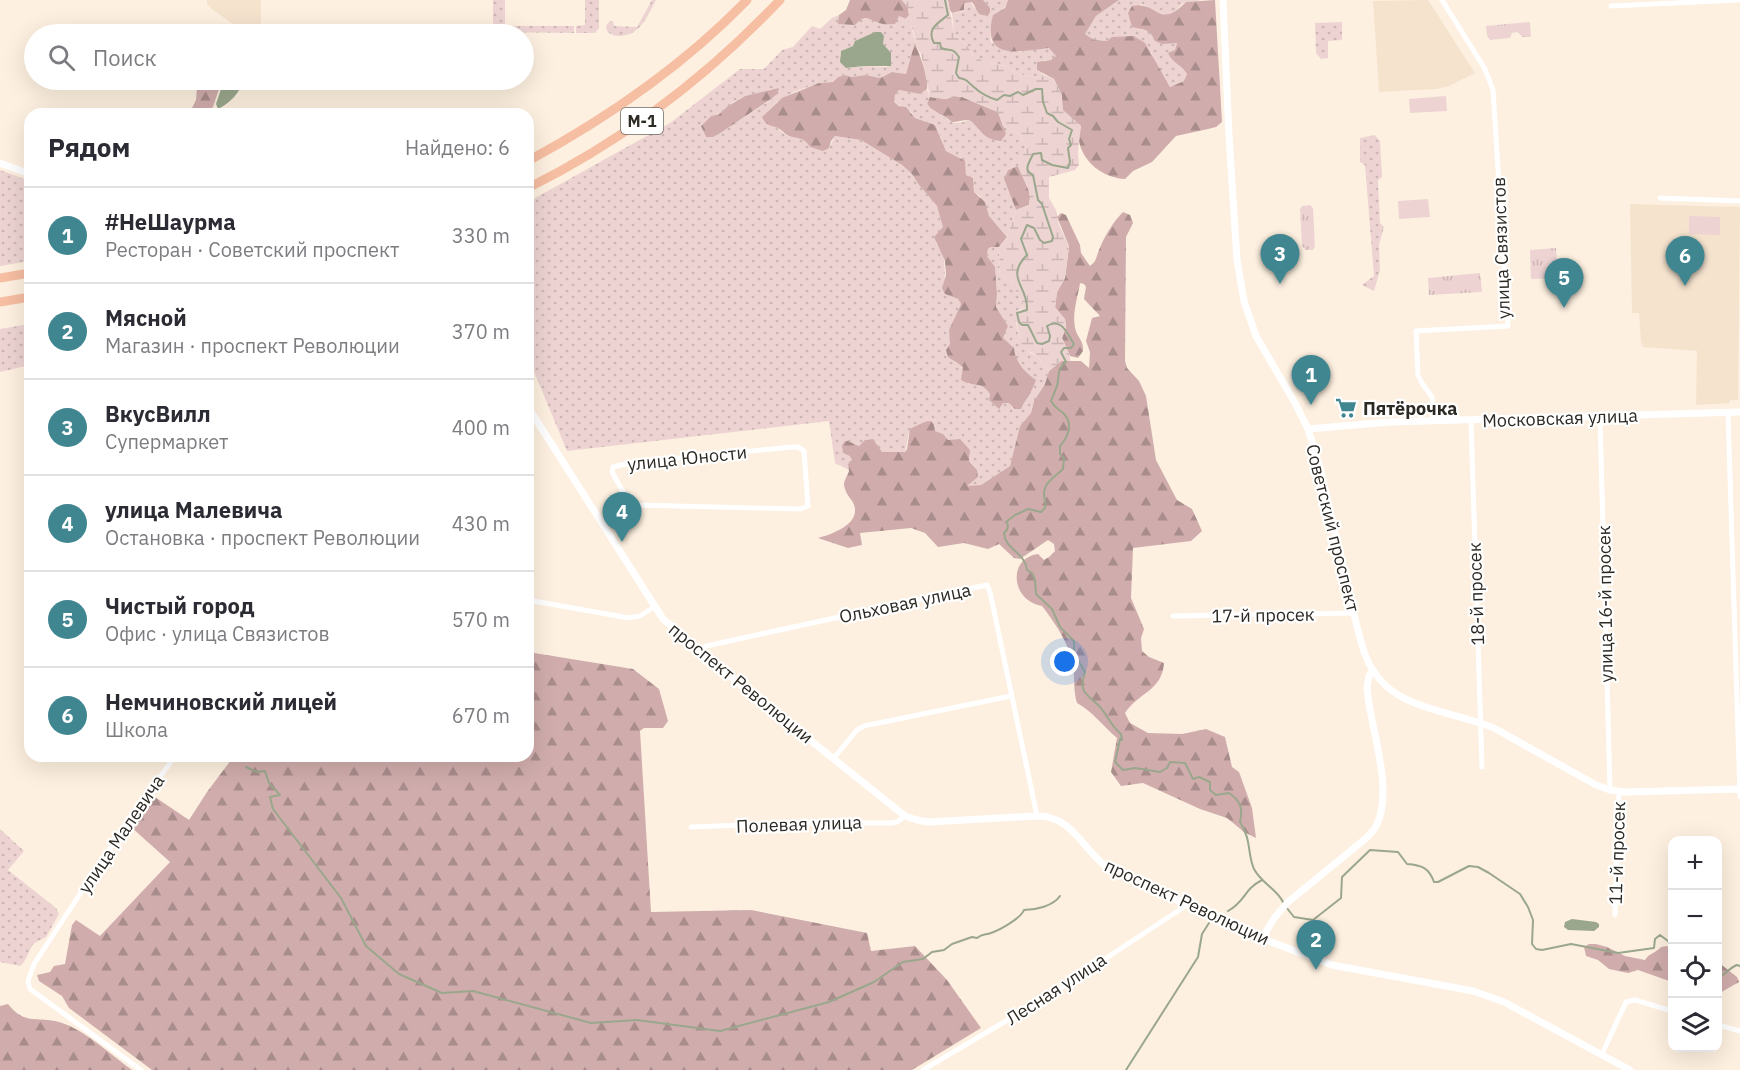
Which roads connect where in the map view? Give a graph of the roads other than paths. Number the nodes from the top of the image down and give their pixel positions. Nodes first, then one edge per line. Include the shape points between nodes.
1 (747, 0) edge
2 (780, 0) edge
3 (1222, 0) edge
4 (1442, 0) edge
5 (1738, 0) edge
6 (1611, 6) dead end
7 (534, 158) edge
8 (0, 163) edge
9 (24, 172) edge
10 (534, 185) edge
11 (1660, 198) dead end
12 (1740, 201) edge
13 (24, 274) edge
14 (0, 278) edge
15 (24, 298) edge
16 (0, 302) edge
17 (1728, 412) junction
18 (1740, 412) edge
19 (534, 417) edge
20 (1600, 417) junction
21 (1433, 421) junction
22 (1471, 421) junction
23 (1308, 429) junction
24 (766, 508) joint
25 (534, 601) edge
26 (654, 607) junction
27 (1354, 613) junction
28 (1173, 616) dead end
29 (699, 651) junction
30 (1373, 670) junction
31 (1011, 696) junction
32 (1481, 723) junction
33 (833, 759) junction
34 (171, 762) edge
35 (1482, 767) dead end
36 (1740, 789) edge
37 (1610, 790) junction
38 (1619, 792) junction
39 (1740, 797) edge
40 (905, 816) junction
41 (1037, 816) junction
42 (691, 827) dead end
43 (1187, 905) junction
44 (1615, 915) dead end
45 (1262, 938) junction
46 (1668, 1010) edge
47 (1722, 1026) edge
48 (1740, 1031) edge
49 (1602, 1054) junction
50 (141, 1070) edge
51 (923, 1070) edge
52 (1630, 1070) edge

1 - 7 highway, М-1 via 637,95
2 - 10 highway, М-1 via 707,70 651,114
3 - 23 street, Советский проспект via 1237,260 1244,301 1256,336
4 - 21 street, улица Связистов via 1485,69 1493,90 1508,326 1416,330 1418,375 1432,397
5 - 6 street
8 - 9 street
11 - 12 street
13 - 14 highway
15 - 16 highway
17 - 18 street, Московская улица
17 - 20 street, Московская улица
17 - 36 street
19 - 26 street, проспект Революции
20 - 22 street, Московская улица
20 - 37 street, улица 16-й просек
21 - 22 street, Московская улица
21 - 23 street, Московская улица
22 - 32 street, 18-й просек
23 - 27 street, Советский проспект
24 - 24 street, улица Юности via 634,505 628,502 612,469 630,463 802,449 808,506
25 - 26 street via 629,618
26 - 29 street, проспект Революции
27 - 28 street, 17-й просек
27 - 30 street, Советский проспект
29 - 31 street, Ольховая улица via 706,646 987,585
29 - 33 street, проспект Революции
30 - 32 street, Советский проспект via 1403,699
30 - 45 street via 1367,688 1383,786 1379,821 1364,840 1288,902
31 - 33 street via 860,728
31 - 41 street, Ольховая улица
32 - 35 street, 18-й просек
32 - 37 street, Советский проспект
33 - 40 street, проспект Революции
34 - 50 street, улица Малевича via 34,964 28,986
36 - 38 street, Советский проспект
36 - 39 street
37 - 38 street, Советский проспект
38 - 44 street, 11-й просек
40 - 41 street, проспект Революции via 928,822
40 - 42 street, Полевая улица via 891,823
41 - 43 street, проспект Революции via 1062,821 1112,871
43 - 45 street, проспект Революции
43 - 51 street, Лесная улица via 1053,993
45 - 49 street, проспект Революции via 1332,965 1473,991 1504,1002
46 - 49 street via 1635,1000 1626,1002
47 - 48 street
49 - 52 street, проспект Революции

